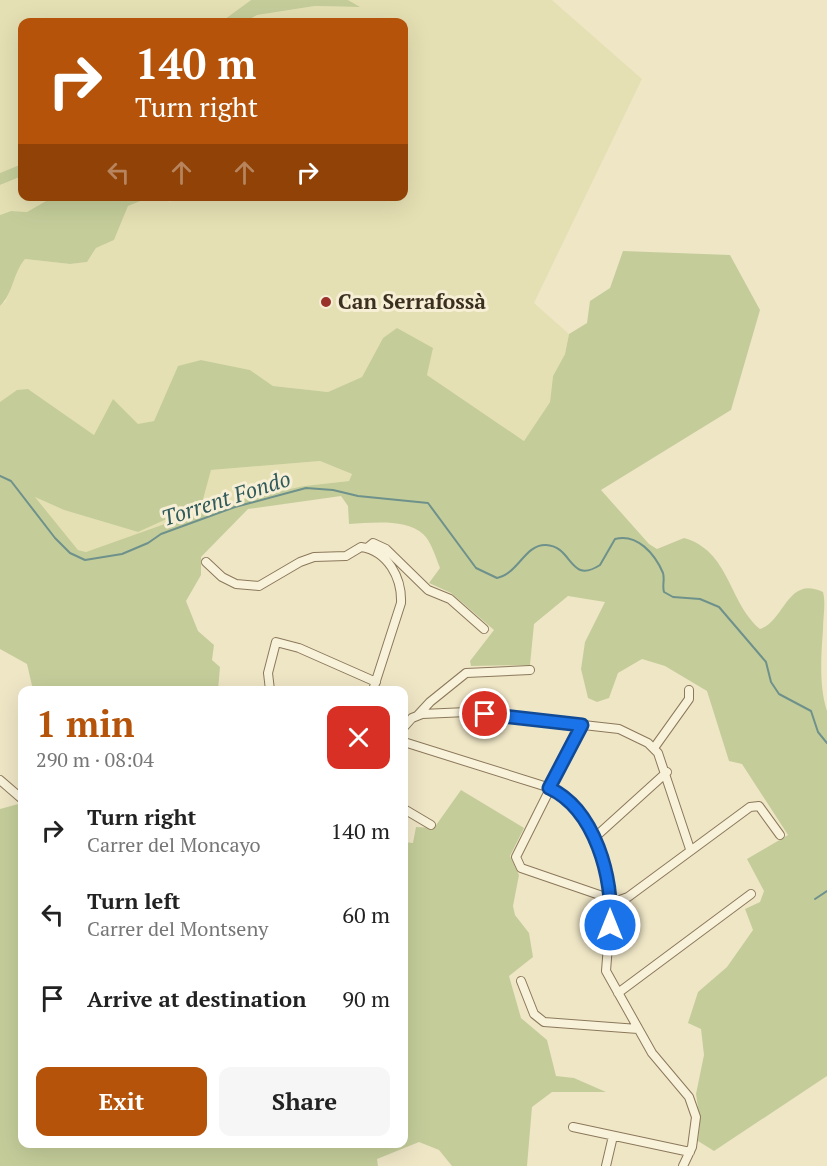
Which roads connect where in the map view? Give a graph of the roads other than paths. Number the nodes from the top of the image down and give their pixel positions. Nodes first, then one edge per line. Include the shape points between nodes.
1 (367, 548) junction
2 (206, 562) dead end
3 (484, 629) dead end
4 (530, 670) dead end
5 (270, 686) edge
6 (374, 686) edge
7 (689, 690) dead end
8 (415, 716) junction
9 (408, 723) edge
10 (582, 725) junction
11 (408, 743) edge
12 (654, 748) junction
13 (667, 772) junction
14 (0, 780) edge
15 (549, 788) junction
16 (18, 796) edge
17 (408, 811) edge
18 (431, 825) dead end
19 (780, 835) dead end
20 (593, 839) junction
21 (690, 849) junction
22 (751, 894) dead end
23 (610, 901) junction
24 (521, 981) dead end
25 (618, 993) junction
26 (638, 1029) junction
27 (573, 1127) dead end
28 (613, 1136) junction
29 (690, 1152) junction
30 (606, 1166) edge
31 (683, 1166) edge

1 - 2 street via 361,547 346,556 314,557 259,586 236,584
1 - 3 street via 373,543 386,549 428,590 450,599
1 - 6 street via 382,555 396,573 401,590 401,603
4 - 8 street via 466,673
5 - 6 street via 276,642 299,648
7 - 12 street via 689,699
8 - 9 street
8 - 10 street via 467,712
10 - 12 street via 619,729
10 - 15 street
11 - 15 street
12 - 13 street
13 - 20 street
13 - 21 street
14 - 16 street
15 - 20 street via 570,801
15 - 23 street via 516,857 518,863 521,868
17 - 18 street
19 - 21 street via 759,806 750,807
20 - 23 street
21 - 23 street via 628,897
22 - 25 street
23 - 25 street via 606,971
24 - 26 street via 534,1014 544,1022
25 - 26 street
26 - 29 street via 652,1053 690,1097 696,1118
27 - 28 street
28 - 29 street
28 - 30 street
29 - 31 street

